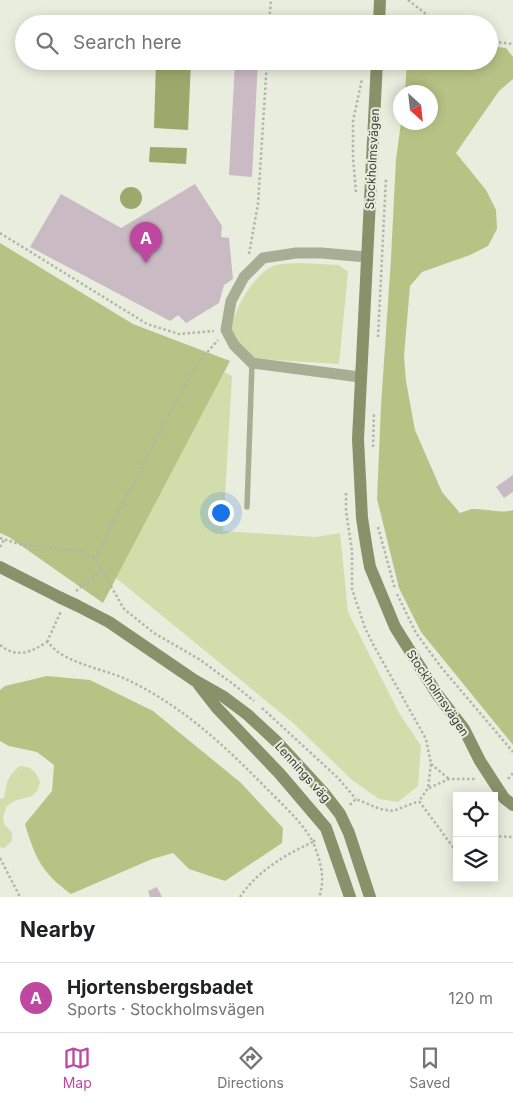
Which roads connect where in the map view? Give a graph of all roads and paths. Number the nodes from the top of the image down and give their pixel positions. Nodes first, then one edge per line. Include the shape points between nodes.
1 (270, 0) edge
2 (380, 0) edge
3 (408, 0) edge
4 (269, 15) edge
5 (379, 15) edge
6 (427, 15) edge
7 (498, 42) edge
8 (513, 44) edge
9 (266, 70) edge
10 (376, 70) edge
11 (386, 173) dead end
12 (0, 233) edge
13 (366, 257) junction
14 (244, 277) junction
15 (226, 330) junction
16 (377, 345) dead end
17 (252, 363) junction
18 (360, 377) junction
19 (374, 410) dead end
20 (373, 456) dead end
21 (247, 507) dead end
22 (377, 523) dead end
23 (2, 539) edge
24 (0, 547) edge
25 (95, 558) junction
26 (0, 567) edge
27 (0, 645) edge
28 (194, 680) junction
29 (513, 752) edge
30 (431, 764) dead end
31 (513, 773) edge
32 (449, 779) junction
33 (492, 779) junction
34 (508, 779) junction
35 (513, 779) edge
36 (428, 788) dead end
37 (356, 799) junction
38 (419, 801) dead end
39 (509, 801) edge
40 (340, 814) junction
41 (326, 828) junction
42 (498, 836) edge
43 (513, 837) edge
44 (313, 842) junction
45 (0, 858) edge
46 (20, 897) edge
47 (240, 897) edge
48 (319, 897) edge
49 (350, 897) edge
50 (370, 897) edge

1 - 4 path
2 - 5 street
3 - 6 path
7 - 8 path
9 - 14 path via 258,204
10 - 13 street, Stockholmsvägen
11 - 16 path
12 - 15 path via 147,324 179,334
13 - 14 street via 296,253 263,258
13 - 18 street, Stockholmsvägen
14 - 15 street via 231,301
15 - 17 street via 234,345
15 - 25 path via 203,357 182,391
17 - 18 street
17 - 21 lane
18 - 33 street, Stockholmsvägen via 358,439 362,518 370,567 395,627 437,694 464,729
19 - 20 path
22 - 29 path via 395,590 416,633 441,668
23 - 24 path
23 - 25 path via 79,551
25 - 37 path via 124,609 233,684 287,730
26 - 28 street, Lennings väg, bridge via 108,622
27 - 44 path via 19,653 31,652 47,642 58,652 85,665 120,676 153,693 191,718 240,762 297,819
28 - 40 street, Lennings väg via 248,714 302,768
28 - 41 street, Lennings väg
30 - 32 path
31 - 34 path
32 - 33 path
32 - 36 path
33 - 34 path
33 - 39 street, Stockholmsvägen
34 - 35 path
37 - 38 path via 393,811
37 - 40 path
40 - 50 street, Lennings väg
41 - 44 path
41 - 49 street, Lennings väg
42 - 43 path
44 - 47 path via 267,869
44 - 48 path via 323,877
45 - 46 path

